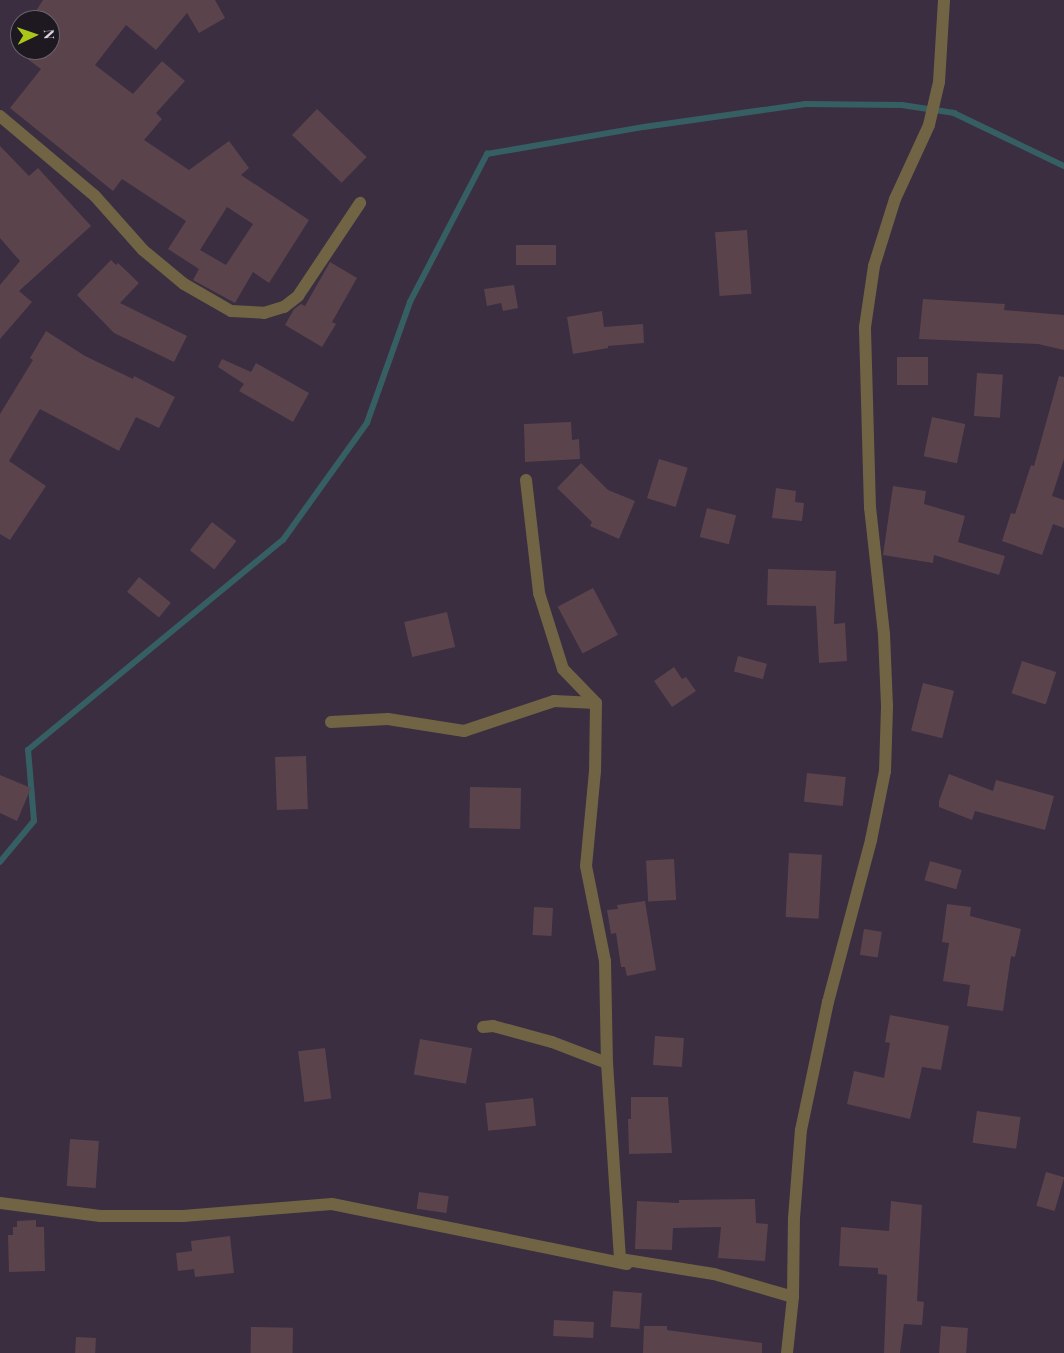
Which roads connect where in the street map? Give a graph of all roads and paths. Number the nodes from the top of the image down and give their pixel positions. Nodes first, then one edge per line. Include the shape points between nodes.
1 (944, 0) edge
2 (0, 116) edge
3 (360, 203) dead end
4 (526, 480) dead end
5 (596, 703) junction
6 (331, 722) dead end
7 (483, 1027) dead end
8 (608, 1063) junction
9 (0, 1202) edge
10 (793, 1298) junction
11 (787, 1353) edge

1 - 10 street via 940,82 930,121 890,216 874,266 865,328 870,508 884,634 888,706 885,771 871,840 828,1002 801,1130 794,1218
2 - 3 street via 95,196 143,250 184,284 230,311 264,313 284,307 298,296
4 - 5 street via 538,593 563,669
5 - 6 street via 554,701 464,732 388,719
5 - 8 street via 595,770 586,866 605,961
7 - 8 street via 493,1026 552,1042
8 - 10 street via 620,1259 714,1274
9 - 10 street via 100,1216 174,1216 332,1204
10 - 11 street

